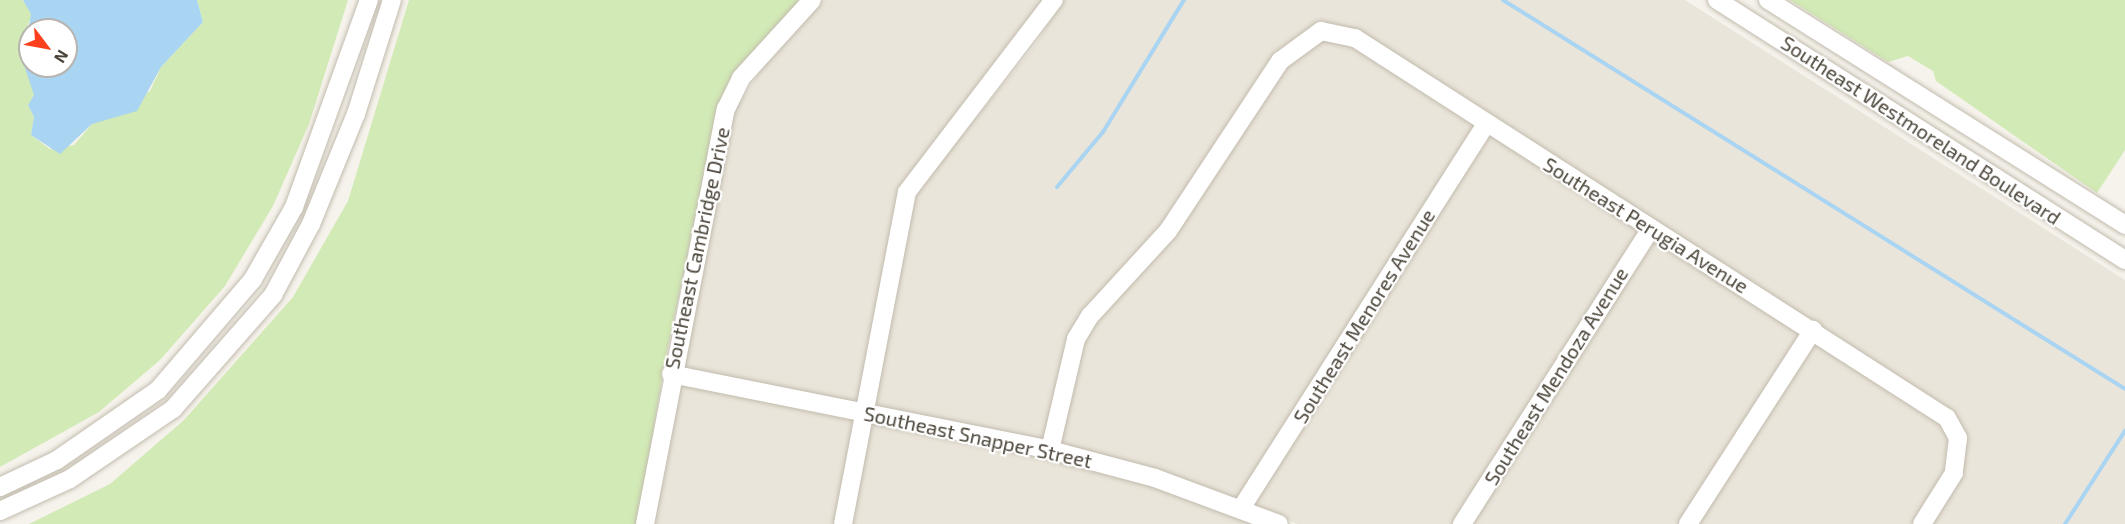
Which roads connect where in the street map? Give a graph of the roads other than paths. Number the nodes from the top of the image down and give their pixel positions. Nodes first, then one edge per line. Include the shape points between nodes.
1 (369, 0) edge
2 (392, 0) edge
3 (812, 0) edge
4 (1054, 0) edge
5 (1717, 0) edge
6 (1768, 0) edge
7 (1486, 124) junction
8 (2125, 225) edge
9 (1650, 228) junction
10 (2125, 260) edge
11 (1813, 330) junction
12 (671, 374) junction
13 (863, 411) junction
14 (1050, 450) junction
15 (0, 487) edge
16 (1242, 507) junction
17 (0, 511) edge
18 (645, 524) edge
19 (843, 524) edge
20 (1279, 524) edge
21 (1462, 524) edge
22 (1688, 524) edge
23 (1922, 524) edge

1 - 15 street via 294,207 253,279 158,390 57,460
2 - 17 street via 351,125 311,224 273,295 173,409 70,479
3 - 12 street, Southeast Cambridge Drive via 741,78 726,109
4 - 13 street via 907,192
5 - 10 street, Southeast Westmoreland Boulevard
6 - 8 street, Southeast Westmoreland Boulevard
7 - 9 street, Southeast Perugia Avenue
7 - 14 street, Southeast Perugia Avenue via 1355,38 1321,31 1280,61 1167,231 1090,316 1076,339
7 - 16 street, Southeast Menores Avenue
9 - 11 street, Southeast Perugia Avenue
9 - 21 street, Southeast Mendoza Avenue
11 - 22 street
11 - 23 street, Southeast Perugia Avenue via 1934,408 1958,438 1954,473
12 - 13 street, Southeast Snapper Street
12 - 18 street, Southeast Cambridge Drive
13 - 14 street, Southeast Snapper Street
13 - 19 street
14 - 16 street, Southeast Snapper Street
16 - 20 street, Southeast Snapper Street

